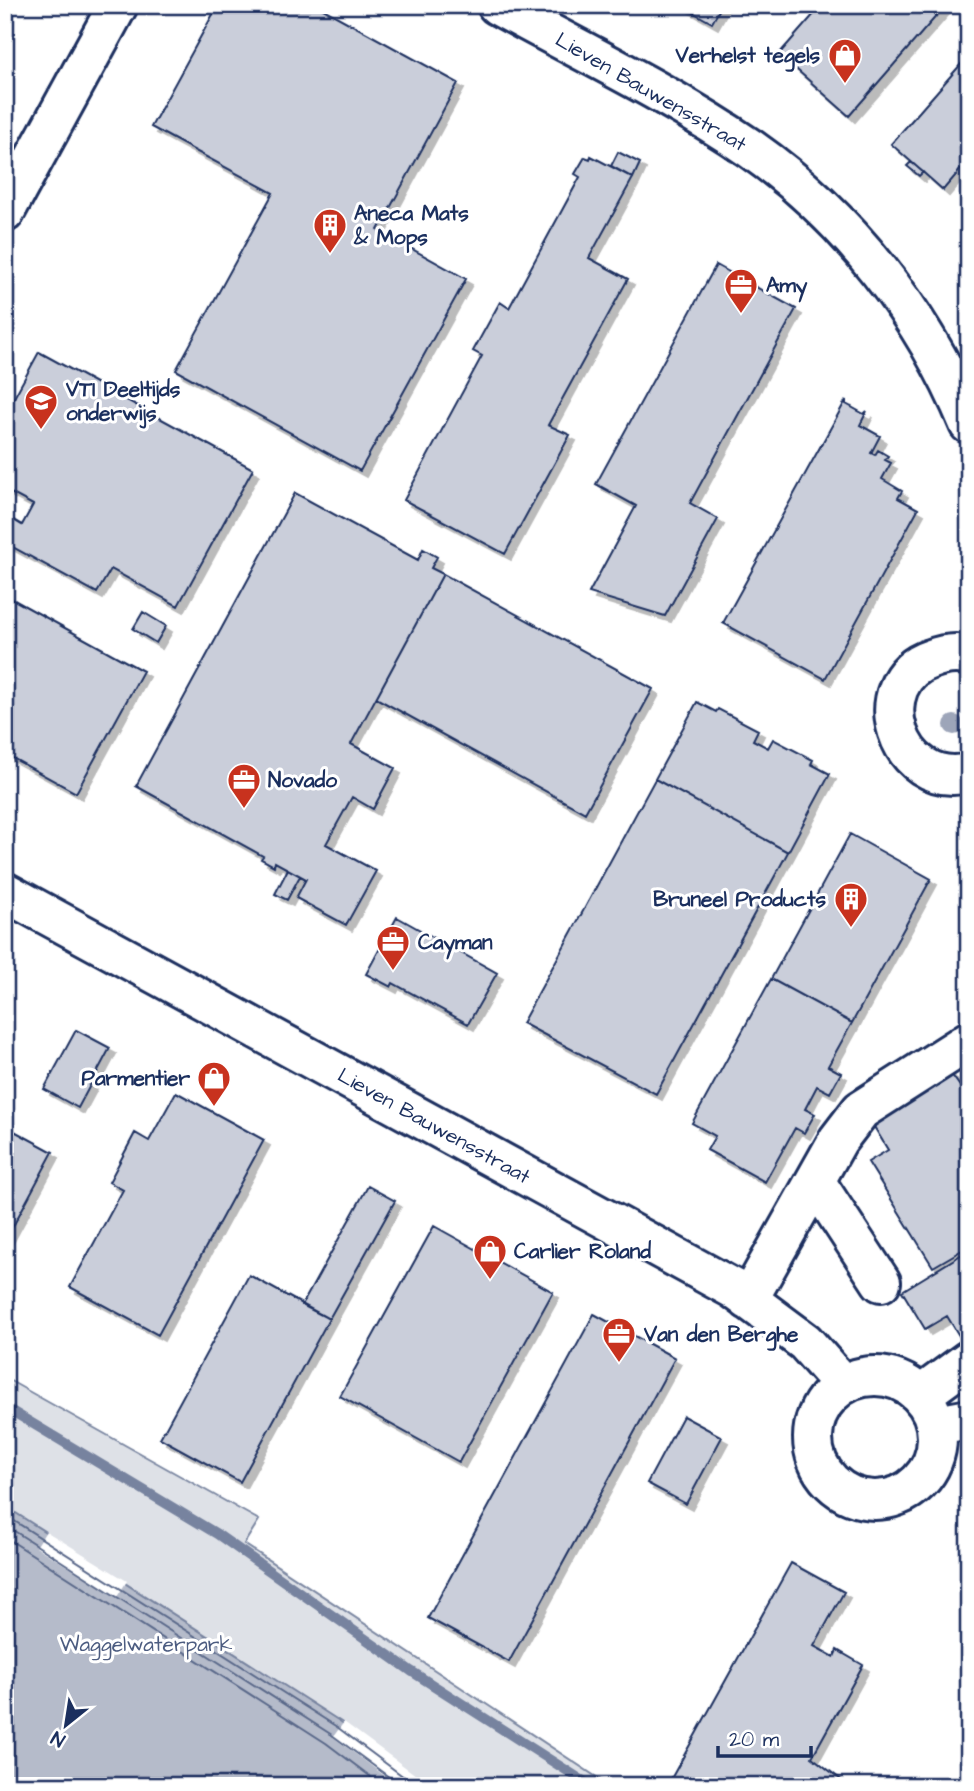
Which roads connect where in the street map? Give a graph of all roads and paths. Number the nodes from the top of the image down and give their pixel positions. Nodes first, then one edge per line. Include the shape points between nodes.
1 (118, 5) edge
2 (497, 5) edge
3 (5, 212) edge
4 (969, 424) edge
5 (969, 656) edge
6 (969, 773) edge
7 (5, 892) edge
8 (969, 1041) edge
9 (815, 1181) junction
10 (881, 1282) dead end
11 (748, 1300) junction
12 (969, 1360) edge
13 (843, 1385) junction
14 (942, 1413) edge

1 - 3 street
2 - 4 street, Lieven Bauwensstraat via 687,109 752,150 815,201 853,239 908,310 953,386
5 - 6 street via 944,654 911,672 900,687 894,723 900,741 925,767 942,774
7 - 11 street, Lieven Bauwensstraat
8 - 9 street via 860,1110
9 - 10 street
9 - 11 street
11 - 13 street, Lieven Bauwensstraat via 805,1342
12 - 14 street
13 - 14 street via 863,1377 884,1376 904,1382
13 - 14 street via 822,1407 813,1436 816,1457 825,1476 842,1492 864,1500 887,1500 924,1478 934,1462

